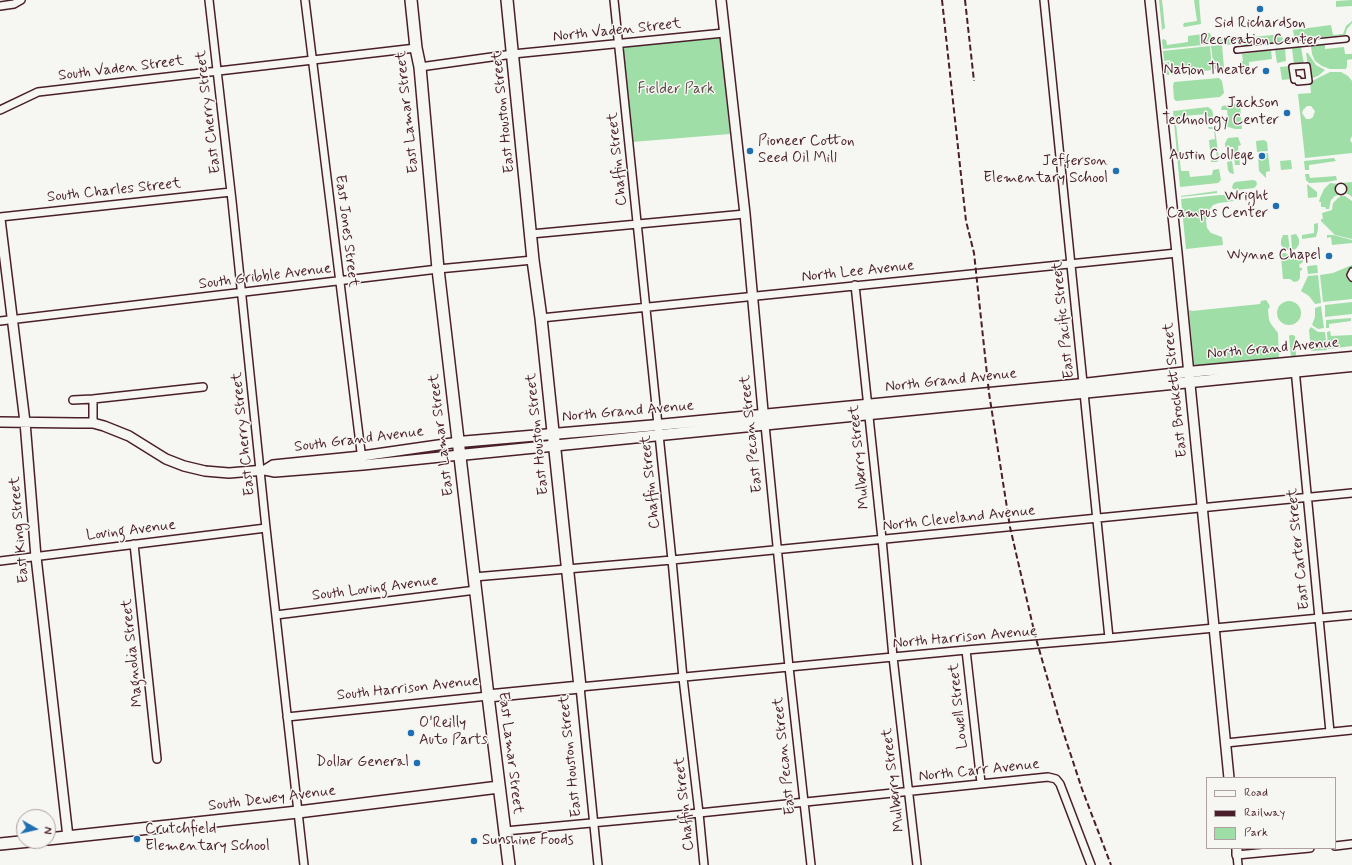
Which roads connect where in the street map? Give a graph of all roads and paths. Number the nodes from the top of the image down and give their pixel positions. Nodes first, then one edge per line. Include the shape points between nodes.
1 (21, 0) edge
2 (209, 0) edge
3 (305, 0) edge
4 (411, 0) edge
5 (507, 0) edge
6 (614, 0) edge
7 (720, 0) edge
8 (1044, 0) edge
9 (1150, 0) edge
10 (0, 6) edge
11 (724, 33) junction
12 (1346, 39) dead end
13 (619, 44) junction
14 (416, 48) junction
15 (1237, 50) dead end
16 (513, 54) junction
17 (312, 60) junction
18 (420, 67) junction
19 (217, 71) junction
20 (0, 110) edge
21 (231, 192) junction
22 (744, 214) junction
23 (0, 218) edge
24 (637, 224) junction
25 (531, 234) junction
26 (1177, 253) junction
27 (533, 260) junction
28 (1072, 265) junction
29 (438, 269) junction
30 (1352, 271) edge
31 (1352, 278) edge
32 (340, 280) junction
33 (855, 285) junction
34 (242, 293) junction
35 (752, 296) junction
36 (646, 307) junction
37 (541, 318) junction
38 (12, 320) junction
39 (0, 322) edge
40 (1352, 357) edge
41 (1352, 366) edge
42 (1294, 367) junction
43 (1189, 377) junction
44 (203, 387) dead end
45 (1084, 388) junction
46 (93, 399) junction
47 (73, 400) dead end
48 (868, 410) junction
49 (764, 419) junction
50 (0, 422) edge
51 (25, 422) junction
52 (93, 424) junction
53 (659, 430) junction
54 (553, 440) junction
55 (458, 442) junction
56 (437, 445) junction
57 (460, 455) junction
58 (438, 457) junction
59 (362, 460) junction
60 (263, 470) junction
61 (1352, 493) edge
62 (1307, 497) junction
63 (1202, 508) junction
64 (1096, 518) junction
65 (266, 528) junction
66 (882, 539) junction
67 (134, 544) junction
68 (777, 550) junction
69 (36, 557) junction
70 (672, 560) junction
71 (0, 561) edge
72 (567, 570) junction
73 (474, 577) junction
74 (476, 590) junction
75 (276, 615) junction
76 (1352, 615) edge
77 (1319, 618) junction
78 (1215, 628) junction
79 (1109, 638) junction
80 (966, 650) junction
81 (893, 657) junction
82 (789, 667) junction
83 (683, 678) junction
84 (580, 687) junction
85 (514, 694) junction
86 (488, 696) junction
87 (287, 717) junction
88 (492, 726) junction
89 (1352, 730) edge
90 (1330, 732) junction
91 (1226, 743) junction
92 (157, 759) dead end
93 (1229, 777) edge
94 (981, 783) junction
95 (499, 787) junction
96 (908, 791) junction
97 (804, 801) junction
98 (298, 812) junction
99 (700, 812) junction
100 (593, 822) junction
101 (505, 831) junction
102 (68, 837) junction
103 (56, 838) edge
104 (16, 842) edge
105 (0, 844) edge
106 (1352, 844) edge
107 (1336, 846) edge
108 (1292, 849) edge
109 (1237, 852) edge
110 (304, 865) edge
111 (510, 865) edge
112 (598, 865) edge
113 (704, 865) edge
114 (811, 865) edge
115 (917, 865) edge
116 (1091, 865) edge
117 (1238, 865) edge

1 - 10 street
2 - 19 street, East Cherry Street
3 - 17 street, East Jones Street
4 - 14 main road, East Lamar Street
5 - 16 main road, East Houston Street
6 - 13 street, Chaffin Street
7 - 11 street, East Pecan Street
8 - 28 street, East Pacific Street
9 - 26 street, East Brockett Street
11 - 13 street, North Vaden Street
11 - 22 street, East Pecan Street
12 - 15 street
13 - 16 street, North Vaden Street
13 - 24 street, Chaffin Street
14 - 17 street, South Vaden Street
14 - 18 main road, East Lamar Street
16 - 18 street
16 - 25 main road, East Houston Street
17 - 19 street, South Vaden Street
17 - 32 street, East Jones Street
18 - 29 main road, East Lamar Street
19 - 20 street, South Vaden Street via 38,92
19 - 21 street, East Cherry Street
21 - 23 street, South Charles Street
21 - 34 street, East Cherry Street
22 - 24 street
22 - 35 street, East Pecan Street
23 - 38 street, East King Street
24 - 25 street
24 - 36 street, Chaffin Street
25 - 27 main road, East Houston Street
26 - 28 street, North Lee Avenue
26 - 43 street, East Brockett Street
27 - 29 street, South Gribble Avenue
27 - 37 main road, East Houston Street
28 - 33 street, North Lee Avenue
28 - 45 street, East Pacific Street
29 - 32 street, South Gribble Avenue
29 - 55 main road, East Lamar Street
30 - 31 street
32 - 34 street, South Gribble Avenue
32 - 59 street, East Jones Street
33 - 35 street, North Lee Avenue
33 - 48 street, Mulberry Street
34 - 38 street, South Gribble Avenue
34 - 60 street, East Cherry Street
35 - 36 street, North Lee Avenue
35 - 49 street, East Pecan Street
36 - 37 street, North Lee Avenue
36 - 53 street, Chaffin Street
37 - 54 main road, East Houston Street
38 - 39 street, South Gribble Avenue
38 - 51 street, East King Street
40 - 42 main road, North Grand Avenue
41 - 42 main road, North Grand Avenue
42 - 43 main road, North Grand Avenue
42 - 62 street, East Carter Street
43 - 45 main road, North Grand Avenue
43 - 63 street, East Brockett Street
44 - 46 street
45 - 48 main road, North Grand Avenue
45 - 64 street, East Pacific Street
46 - 47 street
46 - 52 street
48 - 49 main road, North Grand Avenue
48 - 66 street, Mulberry Street
49 - 53 main road, North Grand Avenue
49 - 68 street, East Pecan Street
50 - 51 street, South Grand Avenue
51 - 52 street, South Grand Avenue
51 - 69 street, East King Street
52 - 60 street, South Grand Avenue via 114,429 166,460 184,466 229,473
53 - 54 main road, North Grand Avenue
53 - 70 street, Chaffin Street
54 - 55 main road, South Grand Avenue
54 - 57 main road, South Grand Avenue
54 - 72 main road, East Houston Street
55 - 56 street, South Grand Avenue
55 - 57 main road, East Lamar Street
56 - 58 street
56 - 59 street, South Grand Avenue
57 - 58 street, South Grand Avenue
57 - 73 main road, East Lamar Street
58 - 59 street, South Grand Avenue
59 - 60 street, South Grand Avenue via 275,472
60 - 65 street, East Cherry Street
61 - 62 street, North Cleveland Avenue
62 - 63 street, North Cleveland Avenue
62 - 77 street, East Carter Street
63 - 64 street, North Cleveland Avenue
63 - 78 street, East Brockett Street
64 - 66 street, North Cleveland Avenue
64 - 79 street, East Pacific Street
65 - 67 street, Loving Avenue
65 - 75 street, East Cherry Street
66 - 68 street, North Cleveland Avenue
66 - 81 street, Mulberry Street
67 - 69 street, Loving Avenue
67 - 92 street, Magnolia Street
68 - 70 street, North Cleveland Avenue
68 - 82 street, East Pecan Street
69 - 71 street, Loving Avenue
69 - 102 street, East King Street
70 - 72 street, North Cleveland Avenue
70 - 83 street, Chaffin Street
72 - 73 street, North Cleveland Avenue
72 - 84 main road, East Houston Street
73 - 74 main road, East Lamar Street
74 - 75 street, South Loving Avenue
74 - 86 main road, East Lamar Street
75 - 87 street, East Cherry Street
76 - 77 street, North Harrison Avenue
77 - 78 street, North Harrison Avenue
77 - 90 street, East Carter Street
78 - 79 street, North Harrison Avenue
78 - 91 street, East Brockett Street
79 - 80 street, North Harrison Avenue
80 - 81 street, North Harrison Avenue
80 - 94 street, Lowell Street
81 - 82 street, North Harrison Avenue
81 - 96 street, Mulberry Street
82 - 83 street, North Harrison Avenue
82 - 97 street, East Pecan Street
83 - 84 street, North Harrison Avenue
83 - 99 street, Chaffin Street
84 - 85 main road, South Harrison Avenue
84 - 100 street, East Houston Street
85 - 86 main road, South Harrison Avenue
85 - 88 main road via 498,704 494,711
86 - 87 street, South Harrison Avenue
86 - 88 main road, East Lamar Street
87 - 98 street, East Cherry Street
88 - 95 main road, East Lamar Street
89 - 90 street
90 - 91 street
91 - 93 street, East Brockett Street
94 - 96 street, North Carr Avenue
94 - 116 street, North Carr Avenue via 1048,777 1056,779
95 - 98 main road, South Dewey Avenue
95 - 101 main road, East Lamar Street
96 - 97 street, North Carr Avenue
96 - 115 street, Mulberry Street
97 - 99 street, North Carr Avenue
97 - 114 street, East Pecan Street
98 - 102 main road, South Dewey Avenue
98 - 110 street, East Cherry Street
99 - 100 street, North Carr Avenue
99 - 113 street, Chaffin Street
100 - 101 street, North Carr Avenue
100 - 112 street, East Houston Street
101 - 111 main road, East Lamar Street
102 - 103 main road, South Dewey Avenue
104 - 105 main road
106 - 107 street
108 - 109 street
109 - 117 street

